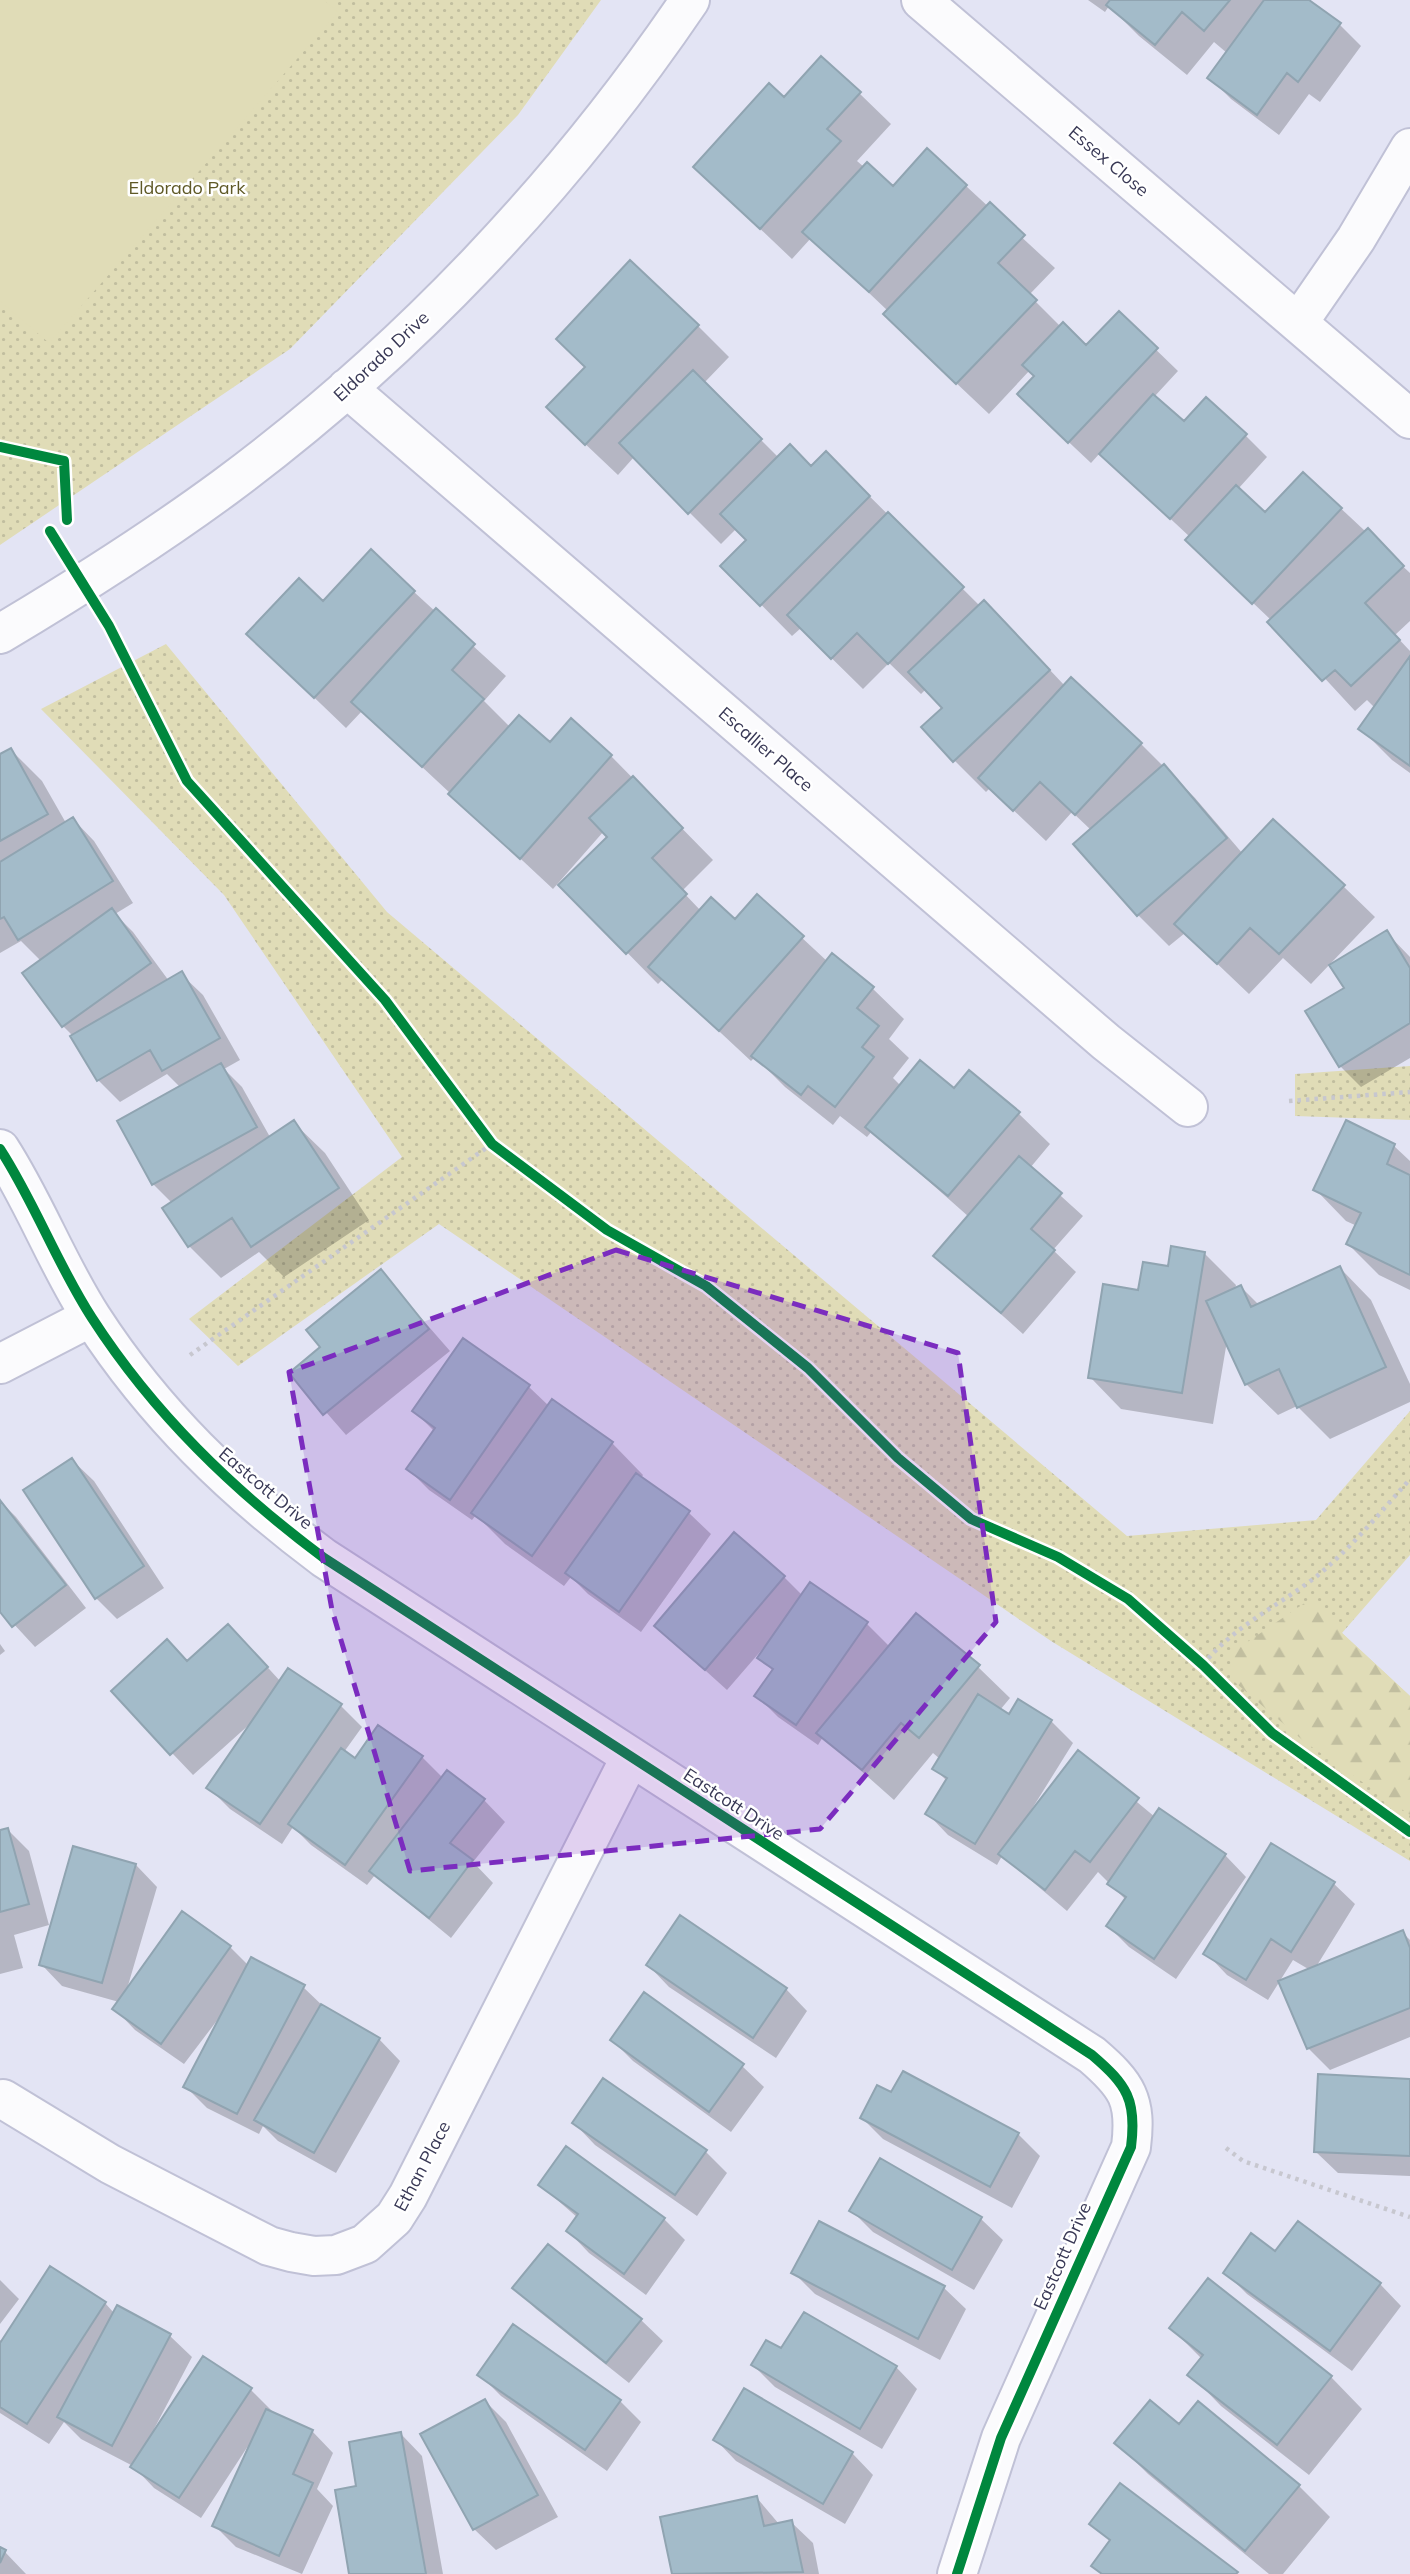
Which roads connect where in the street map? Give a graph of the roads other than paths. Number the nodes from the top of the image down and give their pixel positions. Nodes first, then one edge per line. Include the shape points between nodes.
1 (690, 0) edge
2 (920, 0) edge
3 (1410, 148) edge
4 (1298, 323) junction
5 (347, 388) junction
6 (1410, 419) edge
7 (0, 634) edge
8 (1188, 1107) dead end
9 (0, 1149) edge
10 (92, 1317) junction
11 (0, 1364) edge
12 (631, 1758) junction
13 (4, 2099) dead end
14 (957, 2574) edge

1 - 5 street, Eldorado Drive via 606,116 547,187 467,275
2 - 4 street, Essex Close
3 - 4 street via 1356,239
4 - 6 street, Essex Close
5 - 7 street, Eldorado Drive via 226,486 84,584
5 - 8 street, Escallier Place via 1095,1033
9 - 10 street, Eastcott Drive
10 - 11 street
10 - 12 street, Eastcott Drive via 164,1416 242,1494 324,1558
12 - 13 street, Ethan Place via 408,2196 394,2218 365,2244 335,2255 314,2256 269,2246 110,2164
12 - 14 street, Eastcott Drive via 1092,2055 1113,2073 1132,2102 1133,2127 1124,2168 1001,2438

